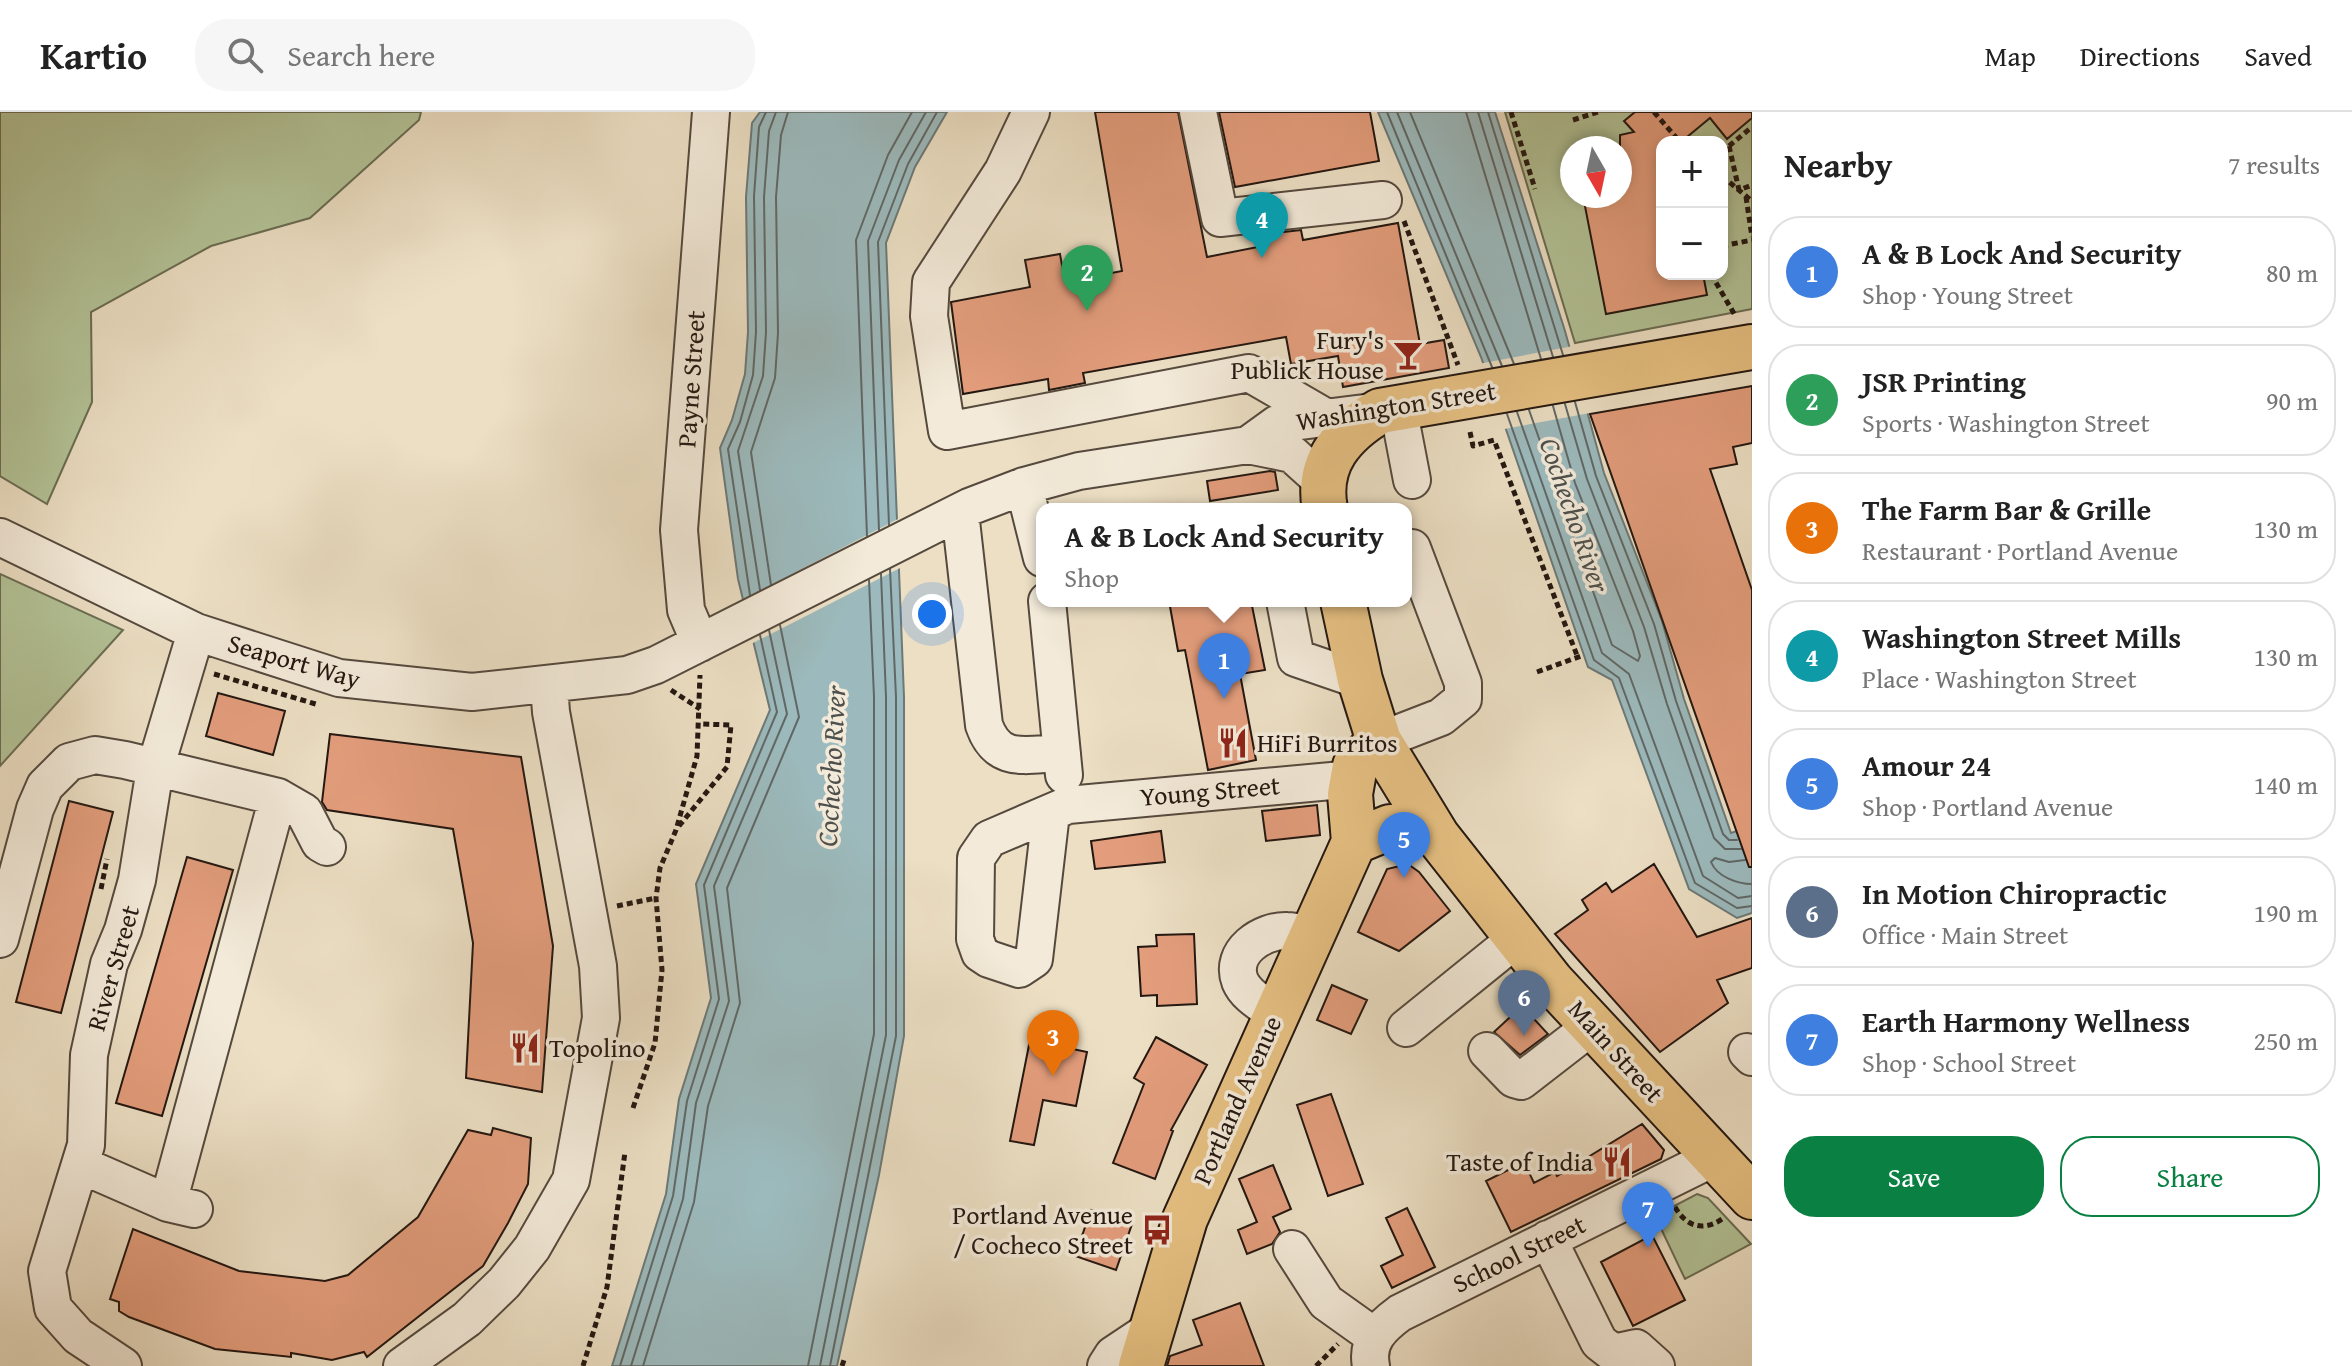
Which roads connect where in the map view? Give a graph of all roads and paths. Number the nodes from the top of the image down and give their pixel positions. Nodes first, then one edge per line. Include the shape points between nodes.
1 (711, 112) edge
2 (1031, 112) edge
3 (1198, 112) edge
4 (1511, 112) edge
5 (1598, 112) edge
6 (1654, 112) edge
7 (1573, 120) dead end
8 (1752, 127) edge
9 (1675, 136) edge
10 (1729, 146) joint
11 (1728, 181) edge
12 (1752, 185) edge
13 (1535, 189) dead end
14 (1739, 190) junction
15 (1746, 197) junction
16 (1383, 200) joint
17 (1752, 201) edge
18 (1752, 239) edge
19 (1728, 245) edge
20 (1714, 280) edge
21 (1744, 333) edge
22 (1468, 398) junction
23 (1389, 409) junction
24 (1327, 418) junction
25 (1248, 445) junction
26 (1412, 480) dead end
27 (1024, 486) junction
28 (1318, 499) edge
29 (960, 512) junction
30 (1036, 534) edge
31 (0, 537) edge
32 (1412, 548) dead end
33 (1048, 607) edge
34 (1286, 607) edge
35 (1344, 607) edge
36 (196, 632) junction
37 (700, 655) junction
38 (1537, 672) dead end
39 (1360, 680) junction
40 (549, 684) junction
41 (665, 686) dead end
42 (700, 709) junction
43 (700, 724) junction
44 (1379, 741) junction
45 (1062, 753) junction
46 (155, 769) junction
47 (1353, 779) junction
48 (278, 797) junction
49 (676, 830) junction
50 (1433, 830) junction
51 (1354, 842) junction
52 (327, 847) dead end
53 (656, 898) junction
54 (614, 906) dead end
55 (0, 939) edge
56 (1516, 939) junction
57 (1592, 1026) junction
58 (1406, 1028) dead end
59 (1487, 1051) dead end
60 (633, 1108) dead end
61 (625, 1152) dead end
62 (1713, 1158) junction
63 (81, 1165) junction
64 (1672, 1203) dead end
65 (1740, 1205) edge
66 (1548, 1239) junction
67 (1292, 1249) dead end
68 (1145, 1349) edge
69 (1373, 1352) edge
70 (123, 1366) edge
71 (402, 1366) edge
72 (583, 1366) edge
73 (1106, 1366) edge
74 (1656, 1366) edge

1 - 37 street, Payne Street via 679,530 686,610
2 - 24 street via 1003,171 931,282 929,316 947,431 1249,373
3 - 16 street via 1220,218
4 - 13 path
5 - 7 path
6 - 9 path
8 - 10 path
10 - 14 path
11 - 14 path
12 - 14 path
14 - 15 path
15 - 17 path
15 - 18 path
16 - 22 path via 1400,212
18 - 19 path
20 - 21 path
21 - 22 main road, Washington Street via 1592,374
22 - 23 main road, Washington Street
22 - 38 path via 1473,446 1494,440 1580,657
23 - 24 street, Washington Street
23 - 26 street
23 - 28 main road via 1346,434 1327,464
24 - 25 street, Washington Street via 1277,424
25 - 27 street, Washington Street via 1079,471
25 - 28 street via 1292,454
27 - 29 street, Washington Street
27 - 30 street
29 - 37 street, Washington Street via 745,619
29 - 45 street via 990,742 1001,752
31 - 36 street, Seaport Way
32 - 44 street via 1463,683 1463,699 1441,717
33 - 45 street
34 - 39 street via 1296,658
35 - 39 main road, Main Street
36 - 40 street, Seaport Way via 339,678 472,692
36 - 46 street, River Street
37 - 40 street, Seaport Way via 627,675
37 - 42 path
39 - 44 main road, Main Street
40 - 71 street via 598,966 601,1018 571,1180 532,1248 504,1283 467,1319
41 - 42 path
42 - 43 path
43 - 49 path via 697,756
43 - 49 path via 731,725 727,767
44 - 47 main road via 1355,766
44 - 50 main road, Main Street
45 - 47 street, Young Street via 1059,809
46 - 48 street
46 - 55 street via 95,755 56,772 35,809
46 - 63 street, River Street via 137,880 109,964 89,1055
47 - 51 main road, Portland Avenue
48 - 52 street via 304,812
48 - 63 street via 181,1206
49 - 53 path via 660,868
50 - 51 main road via 1390,827
50 - 56 main road, Main Street
51 - 68 main road, Portland Avenue via 1185,1219
53 - 54 path
53 - 60 path via 662,970 655,1043
56 - 57 main road, Main Street
56 - 58 street
57 - 59 street via 1521,1081
57 - 62 main road, Main Street
61 - 72 path via 607,1287
62 - 65 main road, Main Street
62 - 66 street, School Street
63 - 70 street, River Street via 52,1248 47,1291 53,1308 78,1336
64 - 65 path via 1692,1226 1711,1226
66 - 69 street, School Street via 1400,1313
66 - 74 street via 1599,1342 1613,1353 1636,1348
67 - 69 street via 1326,1302
68 - 73 street via 1113,1355

